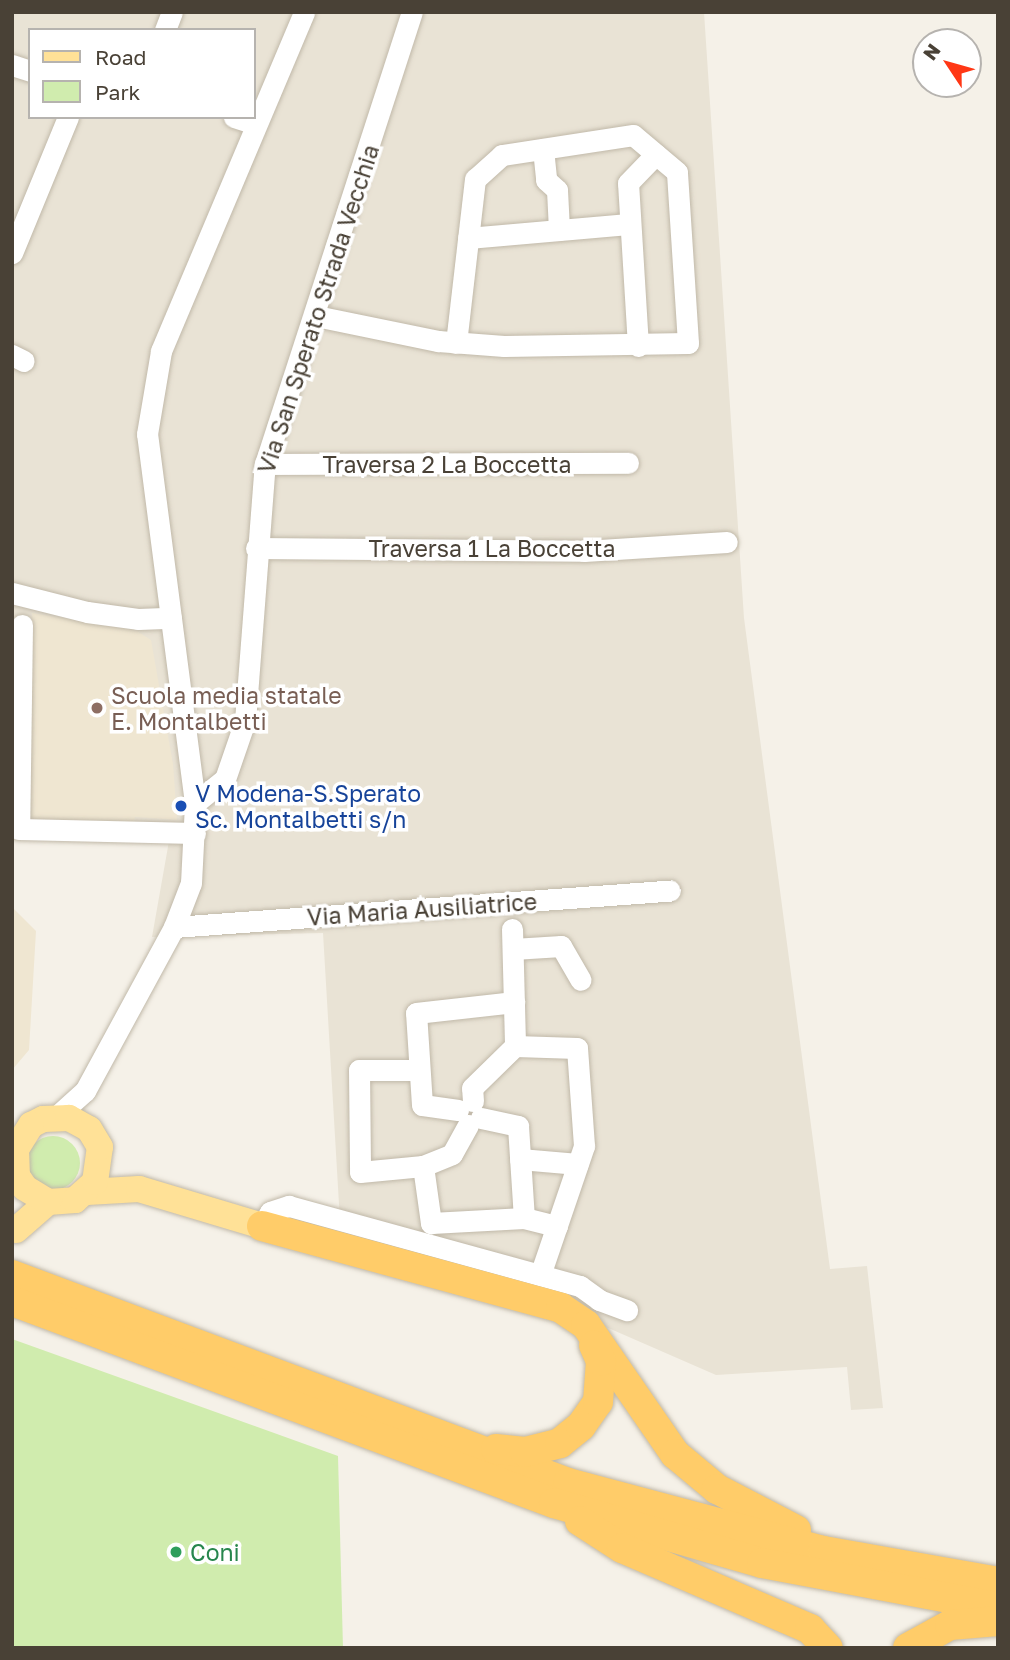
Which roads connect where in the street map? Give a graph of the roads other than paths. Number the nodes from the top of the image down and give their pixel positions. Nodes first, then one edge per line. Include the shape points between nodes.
1 (304, 12) edge
2 (412, 12) edge
3 (67, 119) edge
4 (240, 119) edge
5 (255, 124) junction
6 (543, 149) junction
7 (656, 155) junction
8 (20, 213) edge
9 (628, 224) junction
10 (559, 230) junction
11 (468, 238) junction
12 (12, 253) edge
13 (316, 316) junction
14 (456, 343) junction
15 (638, 346) junction
16 (628, 463) dead end
17 (265, 464) junction
18 (727, 542) dead end
19 (257, 548) junction
20 (12, 593) edge
21 (171, 618) junction
22 (22, 625) dead end
23 (195, 803) junction
24 (195, 833) junction
25 (670, 891) dead end
26 (174, 927) junction
27 (582, 980) dead end
28 (514, 1002) junction
29 (515, 1046) junction
30 (417, 1070) junction
31 (85, 1091) junction
32 (470, 1114) junction
33 (57, 1116) junction
34 (89, 1129) junction
35 (17, 1138) edge
36 (102, 1157) junction
37 (520, 1159) junction
38 (578, 1164) junction
39 (423, 1166) junction
40 (18, 1189) edge
41 (139, 1189) junction
42 (87, 1192) junction
43 (48, 1202) junction
44 (524, 1218) junction
45 (262, 1226) junction
46 (557, 1226) junction
47 (14, 1233) edge
48 (12, 1275) edge
49 (540, 1275) junction
50 (12, 1301) edge
51 (627, 1310) dead end
52 (586, 1325) junction
53 (462, 1446) junction
54 (554, 1503) junction
55 (824, 1551) junction
56 (998, 1582) edge
57 (998, 1606) edge
58 (998, 1621) edge
59 (828, 1648) edge
60 (908, 1648) edge

1 - 5 street
2 - 13 street, Via San Sperato Strada Vecchia
3 - 8 street
4 - 5 street
5 - 21 street via 161,351 147,434
6 - 7 street via 633,135
6 - 10 street via 546,180 557,190
6 - 11 street via 502,155 475,179
7 - 9 street via 628,183
7 - 15 street via 677,172 688,343
8 - 12 street
9 - 10 street
9 - 15 street
10 - 11 street
11 - 14 street
13 - 14 street
13 - 17 street, Via San Sperato Strada Vecchia
14 - 15 street
16 - 17 street, Traversa 2 La Boccetta
17 - 19 street, Via San Sperato Strada Vecchia
18 - 19 street, Traversa 1 La Boccetta via 584,551
19 - 23 street, Via San Sperato Strada Vecchia via 245,721 225,779
20 - 21 street via 87,612 138,620
21 - 23 street
22 - 24 street via 19,829
23 - 24 street
24 - 26 street via 191,883
25 - 26 street, Via Maria Ausiliatrice
26 - 31 street
27 - 28 street via 561,946 512,939
28 - 29 street
28 - 30 street via 416,1013
29 - 32 street via 472,1088
29 - 38 street via 577,1048 584,1146
30 - 32 street via 422,1105
30 - 39 street via 359,1070 360,1172
31 - 33 street
31 - 34 street
32 - 37 street via 518,1126
32 - 39 street via 452,1154
33 - 34 main road
33 - 35 main road via 43,1119
34 - 36 main road
35 - 40 main road
36 - 41 main road via 116,1174
36 - 42 main road via 96,1182
37 - 38 street
37 - 44 street
38 - 46 street
39 - 44 street via 431,1223
40 - 43 main road
40 - 47 main road
41 - 42 main road
41 - 45 main road
42 - 43 main road via 62,1203
43 - 47 main road
44 - 46 street
45 - 49 street via 270,1212 289,1206
45 - 52 highway via 534,1298 561,1308
46 - 49 street
48 - 53 highway
49 - 51 street via 580,1286 599,1300
50 - 54 highway
52 - 53 highway via 601,1360 601,1384 598,1402 582,1426 561,1443 525,1452
52 - 55 highway via 675,1454 718,1489 769,1520 806,1534
53 - 55 highway via 667,1513
54 - 57 highway via 762,1563
54 - 59 highway via 622,1548 810,1629
55 - 56 highway
58 - 60 highway via 950,1625

